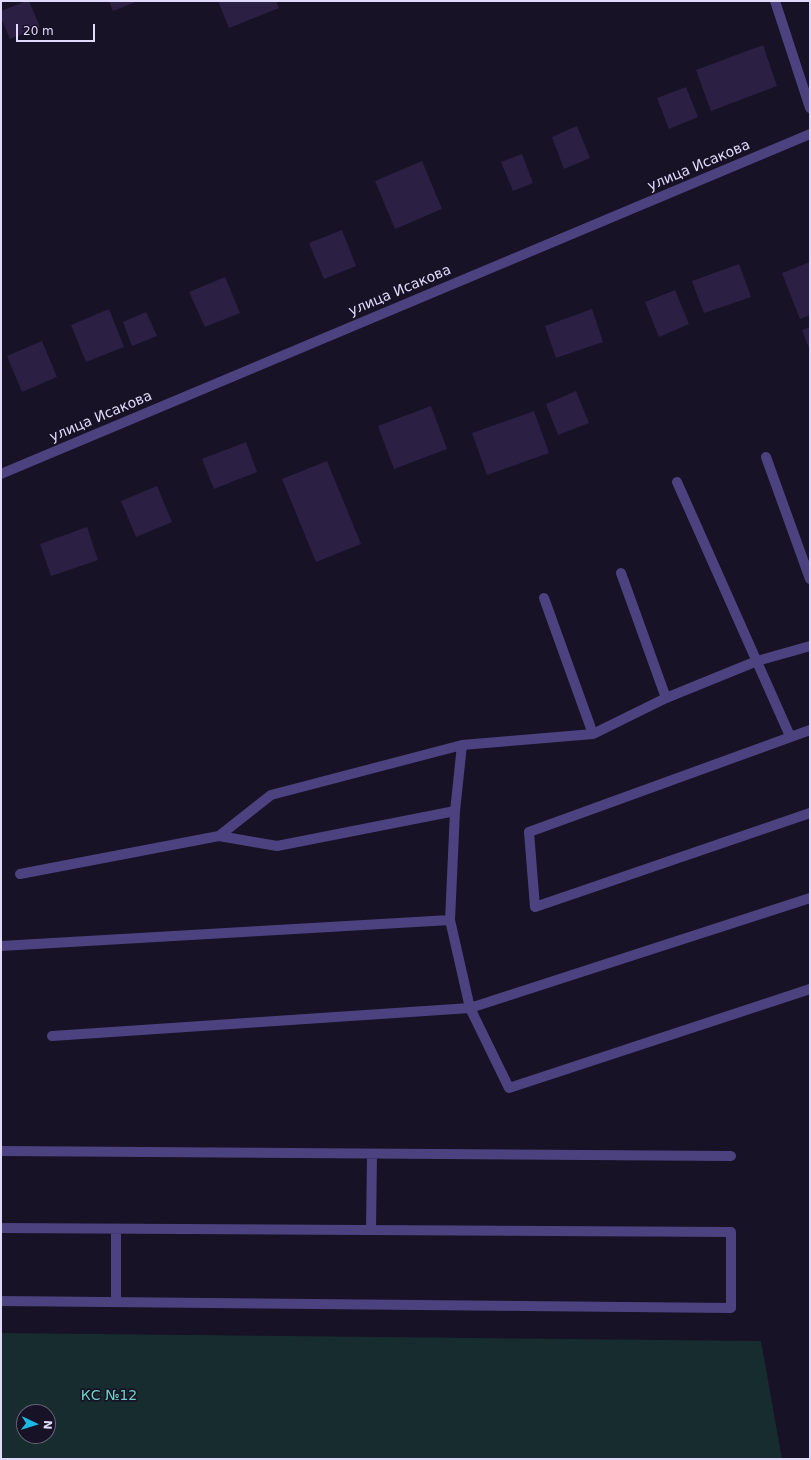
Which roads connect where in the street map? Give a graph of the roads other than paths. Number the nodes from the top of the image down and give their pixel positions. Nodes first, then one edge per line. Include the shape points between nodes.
1 (775, 1) edge
2 (810, 108) edge
3 (810, 134) edge
4 (766, 457) dead end
5 (1, 474) edge
6 (677, 482) dead end
7 (621, 574) dead end
8 (810, 579) edge
9 (544, 598) dead end
10 (810, 646) edge
11 (757, 661) junction
12 (666, 698) junction
13 (810, 730) edge
14 (593, 734) junction
15 (790, 736) junction
16 (462, 744) junction
17 (455, 811) junction
18 (810, 814) edge
19 (219, 836) junction
20 (20, 874) dead end
21 (810, 898) edge
22 (450, 920) junction
23 (1, 946) edge
24 (810, 989) edge
25 (470, 1008) junction
26 (52, 1036) dead end
27 (1, 1151) edge
28 (372, 1154) junction
29 (730, 1156) dead end
30 (1, 1228) edge
31 (116, 1229) junction
32 (371, 1230) junction
33 (1, 1301) edge
34 (116, 1302) junction

1 - 2 street
3 - 5 street, улица Исакова
4 - 8 street
6 - 11 street
7 - 12 street
9 - 14 street
10 - 11 street
11 - 12 street
11 - 15 street
12 - 14 street
13 - 15 street
14 - 16 street
15 - 18 street via 529,832 535,907
16 - 17 street
16 - 19 street via 271,795
17 - 19 street via 277,846
17 - 22 street
19 - 20 street
21 - 25 street
22 - 23 street
22 - 25 street
24 - 25 street via 509,1088
25 - 26 street
27 - 28 street
28 - 29 street
28 - 32 street
30 - 31 street
31 - 32 street
31 - 34 street
32 - 34 street via 731,1232 731,1308
33 - 34 street

